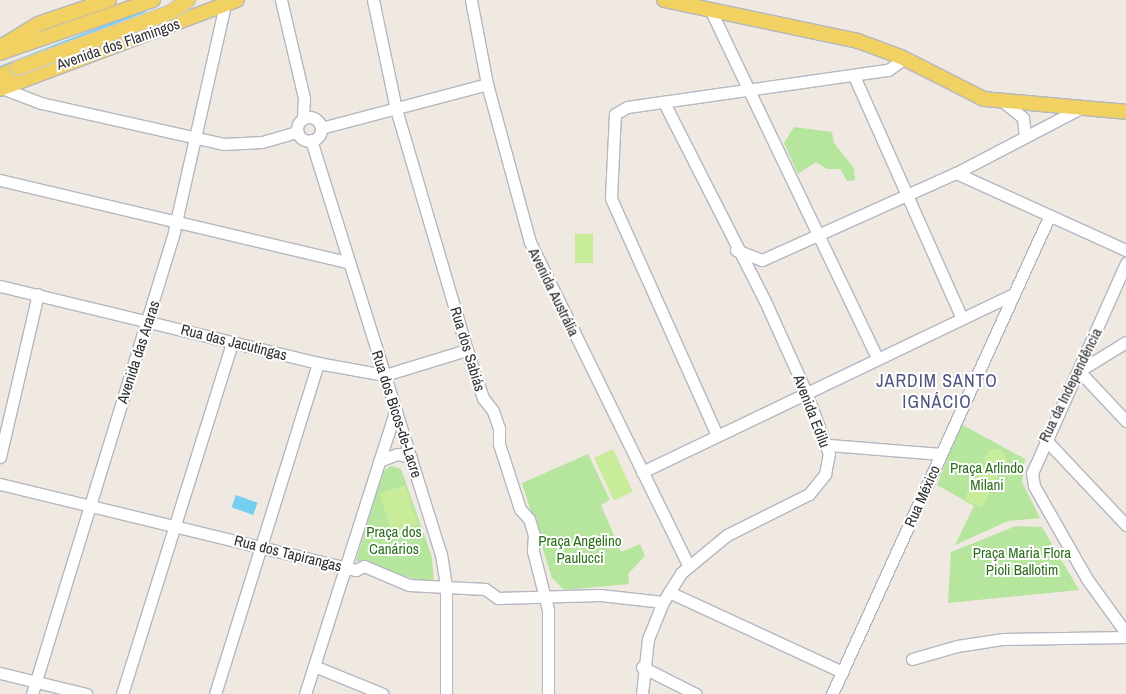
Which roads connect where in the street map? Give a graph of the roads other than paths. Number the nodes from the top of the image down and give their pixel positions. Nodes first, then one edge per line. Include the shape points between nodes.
1 (109, 0) edge
2 (153, 0) edge
3 (176, 0) edge
4 (188, 0) edge
5 (281, 0) edge
6 (373, 0) edge
7 (471, 0) edge
8 (664, 0) edge
9 (231, 2) edge
10 (710, 9) junction
11 (162, 28) junction
12 (0, 48) edge
13 (0, 53) edge
14 (904, 59) junction
15 (854, 76) junction
16 (1, 84) edge
17 (487, 84) junction
18 (747, 90) junction
19 (664, 103) junction
20 (1006, 104) junction
21 (1084, 107) junction
22 (396, 109) junction
23 (1126, 112) edge
24 (303, 118) junction
25 (321, 128) junction
26 (298, 132) junction
27 (1024, 137) junction
28 (194, 139) junction
29 (311, 140) junction
30 (956, 173) junction
31 (0, 180) edge
32 (906, 196) junction
33 (1049, 217) junction
34 (177, 221) junction
35 (818, 235) junction
36 (736, 250) junction
37 (1126, 250) edge
38 (762, 260) junction
39 (348, 262) junction
40 (1126, 263) edge
41 (0, 286) edge
42 (755, 286) junction
43 (38, 294) junction
44 (1014, 294) junction
45 (961, 316) junction
46 (148, 321) junction
47 (232, 342) junction
48 (1126, 342) edge
49 (468, 350) junction
50 (877, 357) junction
51 (318, 363) junction
52 (1079, 372) junction
53 (385, 375) junction
54 (806, 392) junction
55 (396, 409) junction
56 (1126, 421) edge
57 (716, 433) junction
58 (1044, 438) junction
59 (828, 445) junction
60 (941, 454) junction
61 (0, 457) edge
62 (411, 457) junction
63 (380, 460) junction
64 (642, 472) junction
65 (0, 484) edge
66 (91, 504) junction
67 (175, 525) junction
68 (1126, 525) edge
69 (262, 546) junction
70 (688, 565) junction
71 (345, 567) junction
72 (446, 588) junction
73 (545, 596) junction
74 (666, 597) junction
75 (1126, 635) edge
76 (912, 659) dead end
77 (314, 666) junction
78 (642, 668) junction
79 (842, 672) junction
80 (0, 673) edge
81 (36, 681) junction
82 (32, 694) edge
83 (86, 694) edge
84 (122, 694) edge
85 (215, 694) edge
86 (305, 694) edge
87 (383, 694) edge
88 (446, 694) edge
89 (548, 694) edge
90 (642, 694) edge
91 (696, 694) edge
92 (832, 694) edge

1 - 12 main road via 38,24
2 - 13 main road
3 - 11 main road via 172,17
4 - 16 main road, bridge via 171,12 18,68
5 - 24 street via 304,98
6 - 22 street, Rua dos Sabiás
7 - 17 street, Avenida Austrália
8 - 10 main road
9 - 11 main road, Avenida dos Flamingos
9 - 28 street, Avenida das Araras
10 - 14 main road via 858,41
10 - 18 street
11 - 16 main road, Avenida dos Flamingos
14 - 15 street via 888,70
14 - 20 main road via 970,95
15 - 18 street
15 - 32 street
16 - 28 street via 41,103
17 - 22 street
17 - 64 street, Avenida Austrália via 530,242
18 - 19 street
18 - 35 street
19 - 36 street, Avenida Edilu
19 - 57 street via 627,107 616,114 611,198
20 - 21 main road
20 - 27 street via 1023,118
21 - 23 main road
21 - 27 street
22 - 25 street
22 - 49 street, Rua dos Sabiás
24 - 25 street via 315,118
24 - 26 street
25 - 29 street
26 - 28 street via 239,144
26 - 29 street
27 - 30 street
28 - 34 street, Avenida das Araras
29 - 39 street, Rua dos Bicos-de-Lacre
30 - 32 street
30 - 33 street
31 - 34 street
32 - 35 street
32 - 45 street
33 - 37 street
33 - 44 street, Rua México
34 - 39 street
34 - 46 street, Avenida das Araras
35 - 38 street
35 - 50 street
36 - 38 street
36 - 42 street, Avenida Edilu
38 - 42 street
39 - 53 street, Rua dos Bicos-de-Lacre
40 - 52 street, Rua da Independência
41 - 43 street, Rua das Jacutingas
42 - 54 street, Avenida Edilu
43 - 46 street, Rua das Jacutingas
43 - 61 street
44 - 45 street
44 - 60 street, Rua México
45 - 50 street
46 - 47 street, Rua das Jacutingas
46 - 66 street, Avenida das Araras
47 - 51 street, Rua das Jacutingas
47 - 67 street
48 - 52 street
49 - 53 street, Rua das Jacutingas
49 - 73 street, Rua dos Sabiás via 483,398 496,420 498,444 520,509 529,519 534,535 533,551
50 - 54 street
51 - 53 street, Rua das Jacutingas
51 - 69 street
52 - 56 street
52 - 58 street, Rua da Independência
53 - 55 street, Rua dos Bicos-de-Lacre
54 - 57 street
54 - 59 street, Avenida Edilu
55 - 62 street, Rua dos Bicos-de-Lacre
55 - 63 street
57 - 64 street
58 - 68 street
58 - 75 street, Rua da Independência via 1033,466 1034,486 1094,590
59 - 60 street
59 - 70 street, Avenida Edilu via 825,474 809,494 728,535
60 - 79 street, Rua México
62 - 63 street via 397,454
62 - 72 street, Rua dos Bicos-de-Lacre via 440,548
63 - 71 street
64 - 70 street, Avenida Austrália
65 - 66 street, Rua dos Tapirangas
66 - 67 street, Rua dos Tapirangas
66 - 81 street, Avenida das Araras
67 - 69 street, Rua dos Tapirangas
67 - 84 street
69 - 71 street, Rua dos Tapirangas
69 - 85 street
70 - 74 street, Avenida Edilu
71 - 72 street, Rua dos Tapirangas via 382,571 392,580 409,585
71 - 77 street
72 - 73 street, Rua dos Tapirangas via 485,589 498,598
72 - 88 street, Rua dos Bicos-de-Lacre
73 - 74 street, Rua dos Tapirangas
73 - 89 street, Rua dos Sabiás via 550,630
74 - 78 street, Avenida Edilu via 648,639
74 - 79 street, Rua dos Tapirangas
75 - 76 street via 1002,639 957,646
77 - 86 street
77 - 87 street
78 - 90 street, Avenida Edilu
78 - 91 street
79 - 92 street, Rua México
80 - 81 street
81 - 82 street, Avenida das Araras
81 - 83 street

